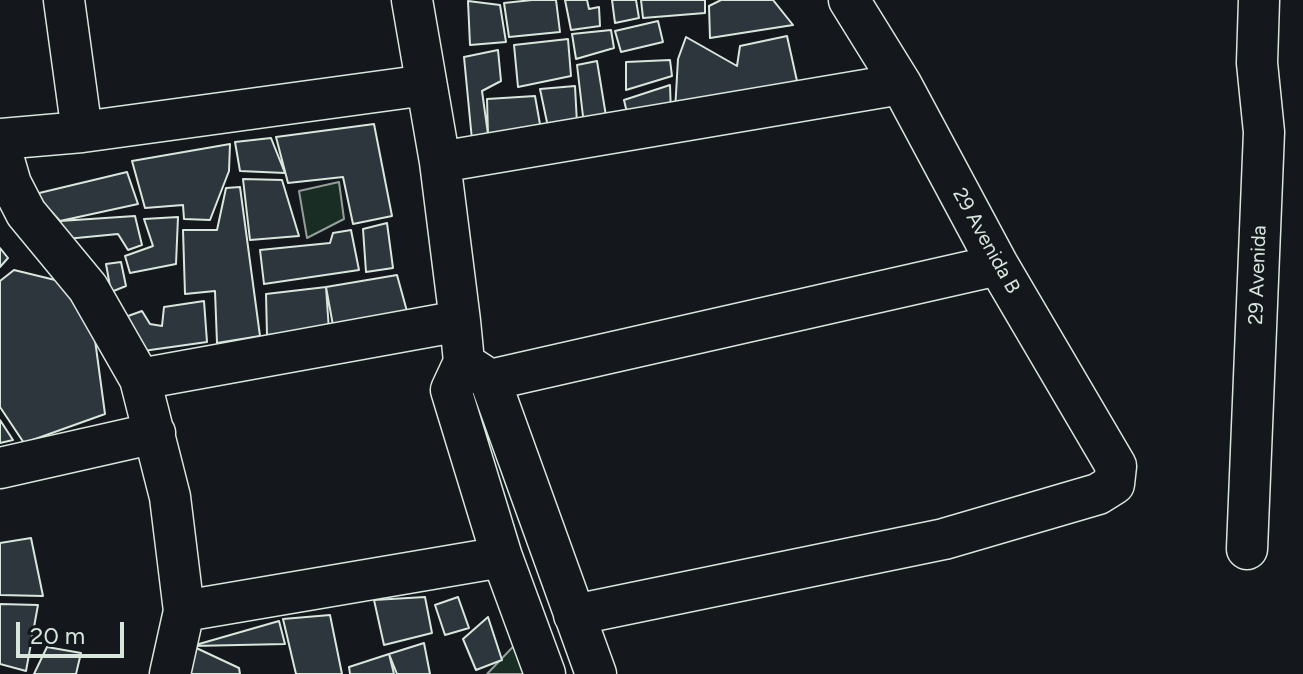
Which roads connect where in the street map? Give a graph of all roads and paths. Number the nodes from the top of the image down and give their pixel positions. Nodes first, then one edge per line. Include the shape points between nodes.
1 (64, 0) edge
2 (412, 0) edge
3 (849, 0) edge
4 (1259, 0) edge
5 (901, 84) junction
6 (426, 85) junction
7 (82, 132) junction
8 (0, 139) edge
9 (0, 146) edge
10 (440, 162) junction
11 (998, 265) junction
12 (460, 321) junction
13 (477, 371) junction
14 (140, 379) junction
15 (155, 433) junction
16 (0, 468) edge
17 (1247, 549) dead end
18 (502, 557) junction
19 (184, 611) junction
20 (574, 615) junction
21 (170, 674) edge
22 (545, 674) edge
23 (596, 674) edge

1 - 7 street
2 - 6 street
3 - 5 street, 29 Avenida B
4 - 17 street, 29 Avenida via 1257,63 1264,132
5 - 10 street
5 - 11 street, 29 Avenida B
6 - 7 street
6 - 10 street
7 - 8 street
9 - 14 street via 26,213 88,288
10 - 12 street
11 - 13 street
11 - 20 street, 29 Avenida B via 1116,466 1114,484 1098,494 944,539
12 - 13 street
12 - 14 street
13 - 18 street via 451,390
13 - 20 street
14 - 15 street
15 - 16 street
15 - 19 street via 170,497
18 - 19 street
18 - 22 street
19 - 21 street
20 - 23 street

